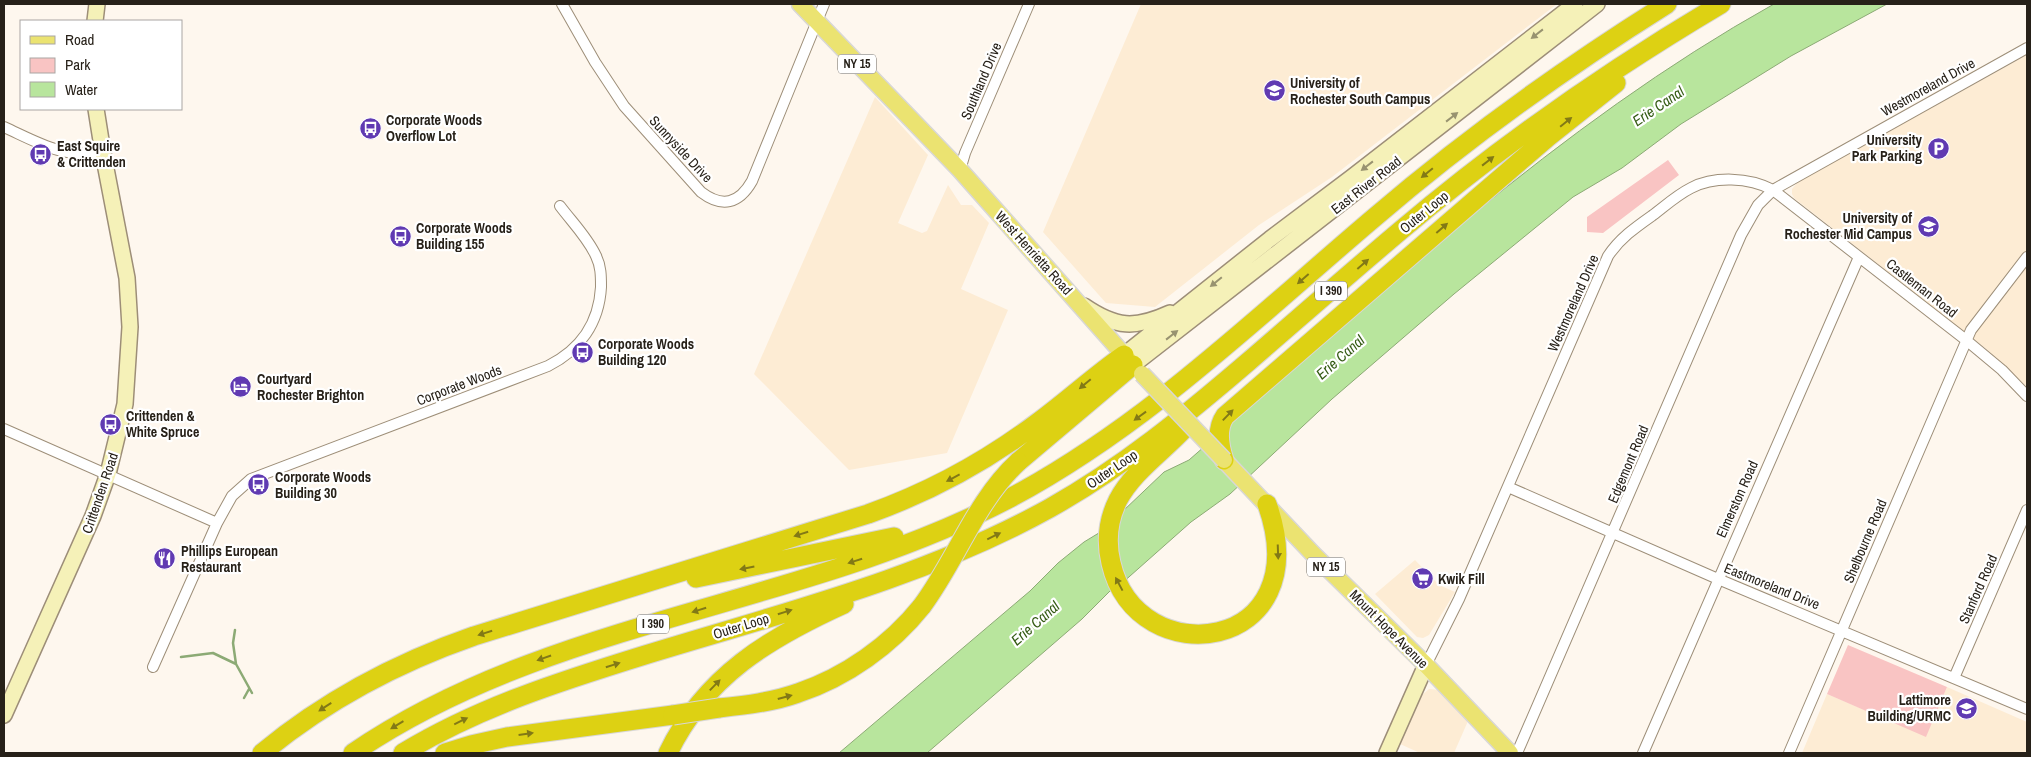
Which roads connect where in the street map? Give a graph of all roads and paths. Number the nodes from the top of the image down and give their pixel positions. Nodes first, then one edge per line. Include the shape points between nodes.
1 (97, 4) edge
2 (562, 4) edge
3 (800, 4) edge
4 (824, 4) edge
5 (1029, 4) edge
6 (1575, 4) edge
7 (1597, 4) edge
8 (1647, 4) edge
9 (1667, 4) edge
10 (1715, 7) edge
11 (95, 20) edge
12 (816, 21) junction
13 (2027, 48) edge
14 (96, 110) edge
15 (4, 127) edge
16 (103, 153) junction
17 (1451, 154) junction
18 (960, 170) junction
19 (1772, 190) junction
20 (560, 206) dead end
21 (1858, 256) junction
22 (2027, 256) edge
23 (1195, 299) junction
24 (1078, 302) junction
25 (1301, 317) junction
26 (1966, 340) junction
27 (1133, 365) junction
28 (2027, 396) edge
29 (4, 429) edge
30 (1224, 460) junction
31 (108, 474) junction
32 (1508, 487) junction
33 (1268, 504) junction
34 (2027, 510) edge
35 (965, 519) junction
36 (217, 523) junction
37 (1613, 534) junction
38 (934, 563) junction
39 (1718, 578) junction
40 (582, 603) junction
41 (1842, 630) junction
42 (1426, 665) junction
43 (153, 667) dead end
44 (1954, 678) junction
45 (2027, 709) edge
46 (4, 715) edge
47 (262, 753) edge
48 (353, 753) edge
49 (403, 753) edge
50 (445, 753) edge
51 (668, 753) edge
52 (1387, 753) edge
53 (1510, 753) edge
54 (1517, 753) edge
55 (1643, 753) edge
56 (1789, 753) edge

1 - 11 street
2 - 12 street, Sunnyside Drive via 595,62 631,115 701,192 720,202 740,197 752,181
3 - 12 main road, West Henrietta Road / NY 15
4 - 12 street, Sunnyside Drive
5 - 18 street, Southland Drive
6 -> 23 street, East River Road
27 -> 7 street, East River Road
8 - 17 highway via 1552,69
9 - 17 highway, Outer Loop / I 390 via 1550,81
25 -> 10 highway, Outer Loop / I 390 via 1413,220 1504,149 1611,73
30 -> 10 highway via 1219,436 1225,416 1548,137
12 - 18 main road, West Henrietta Road / NY 15
13 - 19 street, Westmoreland Drive
14 - 16 street, Crittenden Road
15 - 16 street via 70,154
16 - 31 street, Crittenden Road via 123,252 130,327 125,404
17 -> 35 highway, Outer Loop / I 390 via 1148,410 1066,466
18 - 24 main road, West Henrietta Road / NY 15
19 - 21 street, Castleman Road
19 - 32 street, Westmoreland Drive via 1764,185 1733,180 1702,183 1685,191 1616,245 1608,256
19 - 37 street, Edgemont Road via 1758,205 1741,236
20 - 36 street, Corporate Woods via 597,257 601,279 595,318 571,352 548,366 259,475 232,496
21 - 26 street, Castleman Road
21 - 39 street, Elmerston Road
22 - 26 street, Shelbourne Road
23 - 24 street via 1158,318 1130,325 1108,320
23 - 27 street, East River Road
24 - 27 main road, West Henrietta Road / NY 15
33 -> 25 highway via 1276,534 1277,566 1269,594 1254,613 1234,627 1200,634 1174,631 1151,620 1123,593 1114,576 1109,553 1108,534 1118,500 1130,483
38 -> 25 highway, Outer Loop / I 390 via 1031,518 1109,472 1176,423
26 - 28 street, Castleman Road
26 - 41 street, Shelbourne Road
27 - 30 main road, West Henrietta Road / NY 15, bridge
27 -> 40 highway via 965,472 928,490 868,514
50 -> 27 highway, bridge via 507,737 777,700 826,682 878,649 905,625 940,580 985,501 1004,475
29 - 31 street
30 - 33 main road, West Henrietta Road / NY 15
31 - 36 street
31 - 46 street, Crittenden Road via 79,551
32 - 37 street, Eastmoreland Drive
32 - 42 street, Westmoreland Drive
33 - 42 main road, Mount Hope Avenue / NY 15 via 1313,554
34 - 44 street, Stanford Road
35 -> 40 highway via 850,547
35 -> 48 highway, Outer Loop / I 390 via 859,560 497,675 429,707
36 - 43 street, Corporate Woods
37 - 39 street, Eastmoreland Drive
37 - 54 street, Edgemont Road
49 -> 38 highway, Outer Loop / I 390 via 474,715 557,682
51 -> 38 highway via 701,702 742,660 808,621
39 - 41 street, Eastmoreland Drive
39 - 55 street, Elmerston Road
40 -> 47 highway via 458,642 396,667 339,698
41 - 44 street, Eastmoreland Drive
41 - 56 street, Shelbourne Road
42 - 52 street
42 - 53 main road, Mount Hope Avenue / NY 15
44 - 45 street, Eastmoreland Drive

